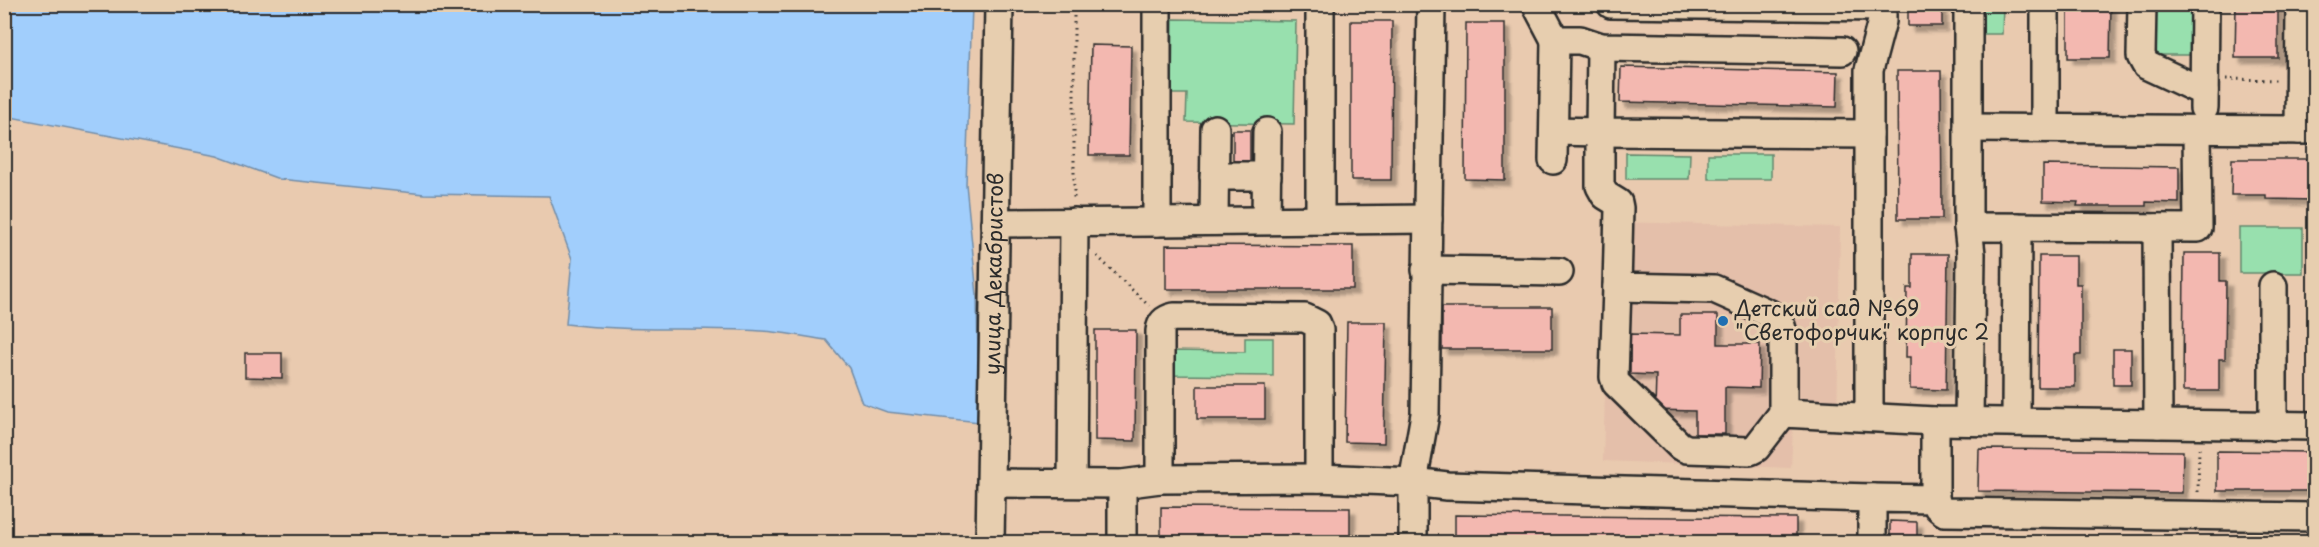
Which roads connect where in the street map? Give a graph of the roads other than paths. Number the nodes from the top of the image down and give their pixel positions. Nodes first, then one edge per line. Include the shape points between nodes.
1 (999, 4) edge
2 (1157, 4) edge
3 (1320, 4) edge
4 (1431, 4) edge
5 (1536, 4) edge
6 (1611, 4) edge
7 (1968, 4) edge
8 (2045, 4) edge
9 (2142, 4) edge
10 (2205, 4) edge
11 (2300, 4) edge
12 (1882, 6) edge
13 (1555, 40) junction
14 (1601, 47) junction
15 (1842, 51) dead end
16 (2204, 86) junction
17 (1968, 128) junction
18 (2045, 128) junction
19 (1215, 129) dead end
20 (2201, 130) junction
21 (2307, 130) edge
22 (1554, 131) junction
23 (1267, 132) dead end
24 (1600, 132) junction
25 (1869, 134) junction
26 (1553, 160) dead end
27 (1214, 176) junction
28 (1267, 176) junction
29 (1428, 219) junction
30 (1266, 220) junction
31 (1320, 220) junction
32 (1214, 221) junction
33 (1074, 222) junction
34 (1157, 222) junction
35 (995, 223) junction
36 (1968, 227) junction
37 (2017, 227) junction
38 (2157, 228) junction
39 (1426, 270) junction
40 (1559, 272) dead end
41 (2273, 286) dead end
42 (1617, 287) junction
43 (1783, 413) junction
44 (1869, 416) junction
45 (1935, 421) junction
46 (1969, 421) junction
47 (2016, 422) junction
48 (2158, 424) junction
49 (2273, 426) junction
50 (2314, 426) edge
51 (1319, 478) junction
52 (1160, 479) junction
53 (1413, 482) junction
54 (992, 483) junction
55 (1072, 483) junction
56 (1122, 484) junction
57 (1872, 498) junction
58 (1935, 499) junction
59 (2314, 517) edge
60 (990, 543) edge
61 (1122, 543) edge
62 (1413, 543) edge
63 (1872, 543) edge

1 - 35 street, улица Декабристов
2 - 34 street
3 - 31 street
4 - 29 street
5 - 13 street
6 - 12 street
7 - 17 street
8 - 18 street
9 - 16 street via 2141,56 2146,65
10 - 16 street
11 - 21 street via 2300,80
12 - 25 street via 1869,70
13 - 14 street via 1580,40
13 - 22 street
14 - 15 street
14 - 24 street
16 - 20 street
17 - 18 street
17 - 36 street
18 - 20 street
19 - 27 street
20 - 21 street
20 - 38 street via 2198,228
22 - 24 street
22 - 26 street
23 - 28 street
24 - 25 street
24 - 42 street via 1600,186 1619,208
25 - 44 street
27 - 28 street
27 - 32 street
28 - 30 street
29 - 31 street
29 - 39 street
30 - 31 street
30 - 32 street
32 - 34 street
33 - 34 street
33 - 35 street
33 - 55 street
35 - 54 street, улица Декабристов
36 - 37 street
36 - 46 street
37 - 38 street
37 - 47 street
38 - 48 street
39 - 40 street
39 - 53 street via 1425,414
41 - 49 street
42 - 43 street via 1713,289 1770,315 1783,333
42 - 43 street via 1616,383 1680,446 1750,451
43 - 44 street
44 - 45 street
45 - 46 street
45 - 58 street
46 - 47 street
47 - 48 street
48 - 49 street
49 - 50 street
51 - 52 street
51 - 52 street via 1317,324 1305,318 1174,317 1161,324 1160,332
51 - 53 street
52 - 56 street
53 - 57 street
53 - 62 street
54 - 55 street
54 - 60 street, улица Декабристов
55 - 56 street
56 - 61 street
57 - 58 street
57 - 63 street
58 - 59 street via 1944,512

